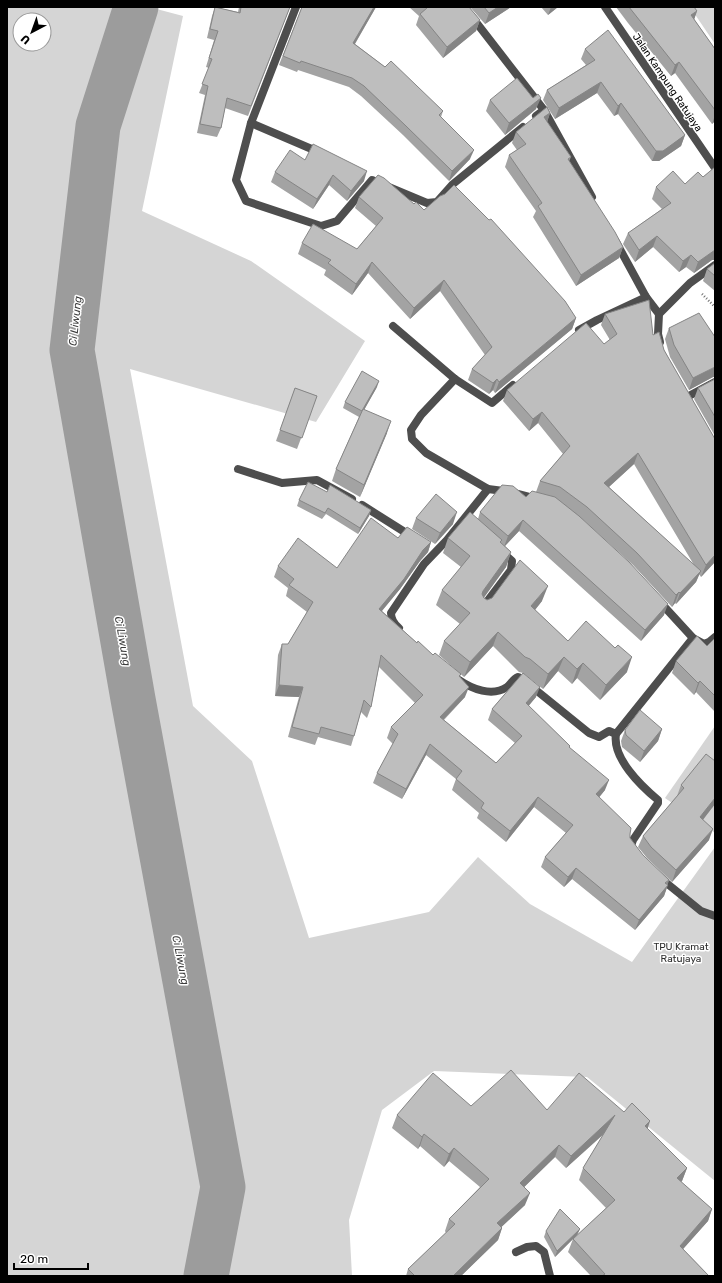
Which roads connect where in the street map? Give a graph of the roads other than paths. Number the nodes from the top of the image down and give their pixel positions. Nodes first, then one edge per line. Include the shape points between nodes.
1 (296, 7) edge
2 (462, 7) edge
3 (605, 7) edge
4 (544, 110) junction
5 (251, 123) junction
6 (327, 156) edge
7 (715, 168) edge
8 (597, 207) edge
9 (612, 235) edge
10 (715, 265) edge
11 (646, 297) junction
12 (659, 314) junction
13 (393, 326) dead end
14 (576, 330) edge
15 (662, 347) edge
16 (455, 378) junction
17 (521, 379) edge
18 (715, 382) edge
19 (687, 397) edge
20 (238, 469) dead end
21 (488, 490) junction
22 (546, 501) edge
23 (417, 539) edge
24 (493, 544) edge
25 (656, 598) edge
26 (482, 609) edge
27 (405, 633) edge
28 (715, 637) edge
29 (693, 638) junction
30 (455, 677) edge
31 (616, 734) junction
32 (638, 856) edge
33 (654, 873) edge
34 (715, 916) edge
35 (516, 1252) dead end
36 (550, 1276) edge

1 - 5 street
2 - 4 street
3 - 7 street, Jalan Kampung Ratujaya
4 - 5 street via 437,202 427,203 369,178 337,221 320,226 246,201 236,180
4 - 8 street
5 - 6 street
9 - 11 street
10 - 12 street via 690,283
11 - 12 street
11 - 14 street
12 - 15 street via 658,334
13 - 16 street
16 - 17 street via 492,403
16 - 21 street via 421,415 411,430 412,440 426,453
18 - 19 street
20 - 23 street via 282,483 317,480 340,491
21 - 22 street via 511,492
21 - 27 street via 467,521 432,549 391,613 394,624
24 - 26 street via 512,562 511,570
25 - 29 street
28 - 29 street via 704,644
29 - 31 street
30 - 31 street via 476,690 497,692 507,687 515,678 521,678 589,733 599,737 609,731
31 - 32 street via 618,750 628,769 658,800 631,846
33 - 34 street via 701,911
35 - 36 street via 536,1246 544,1252

